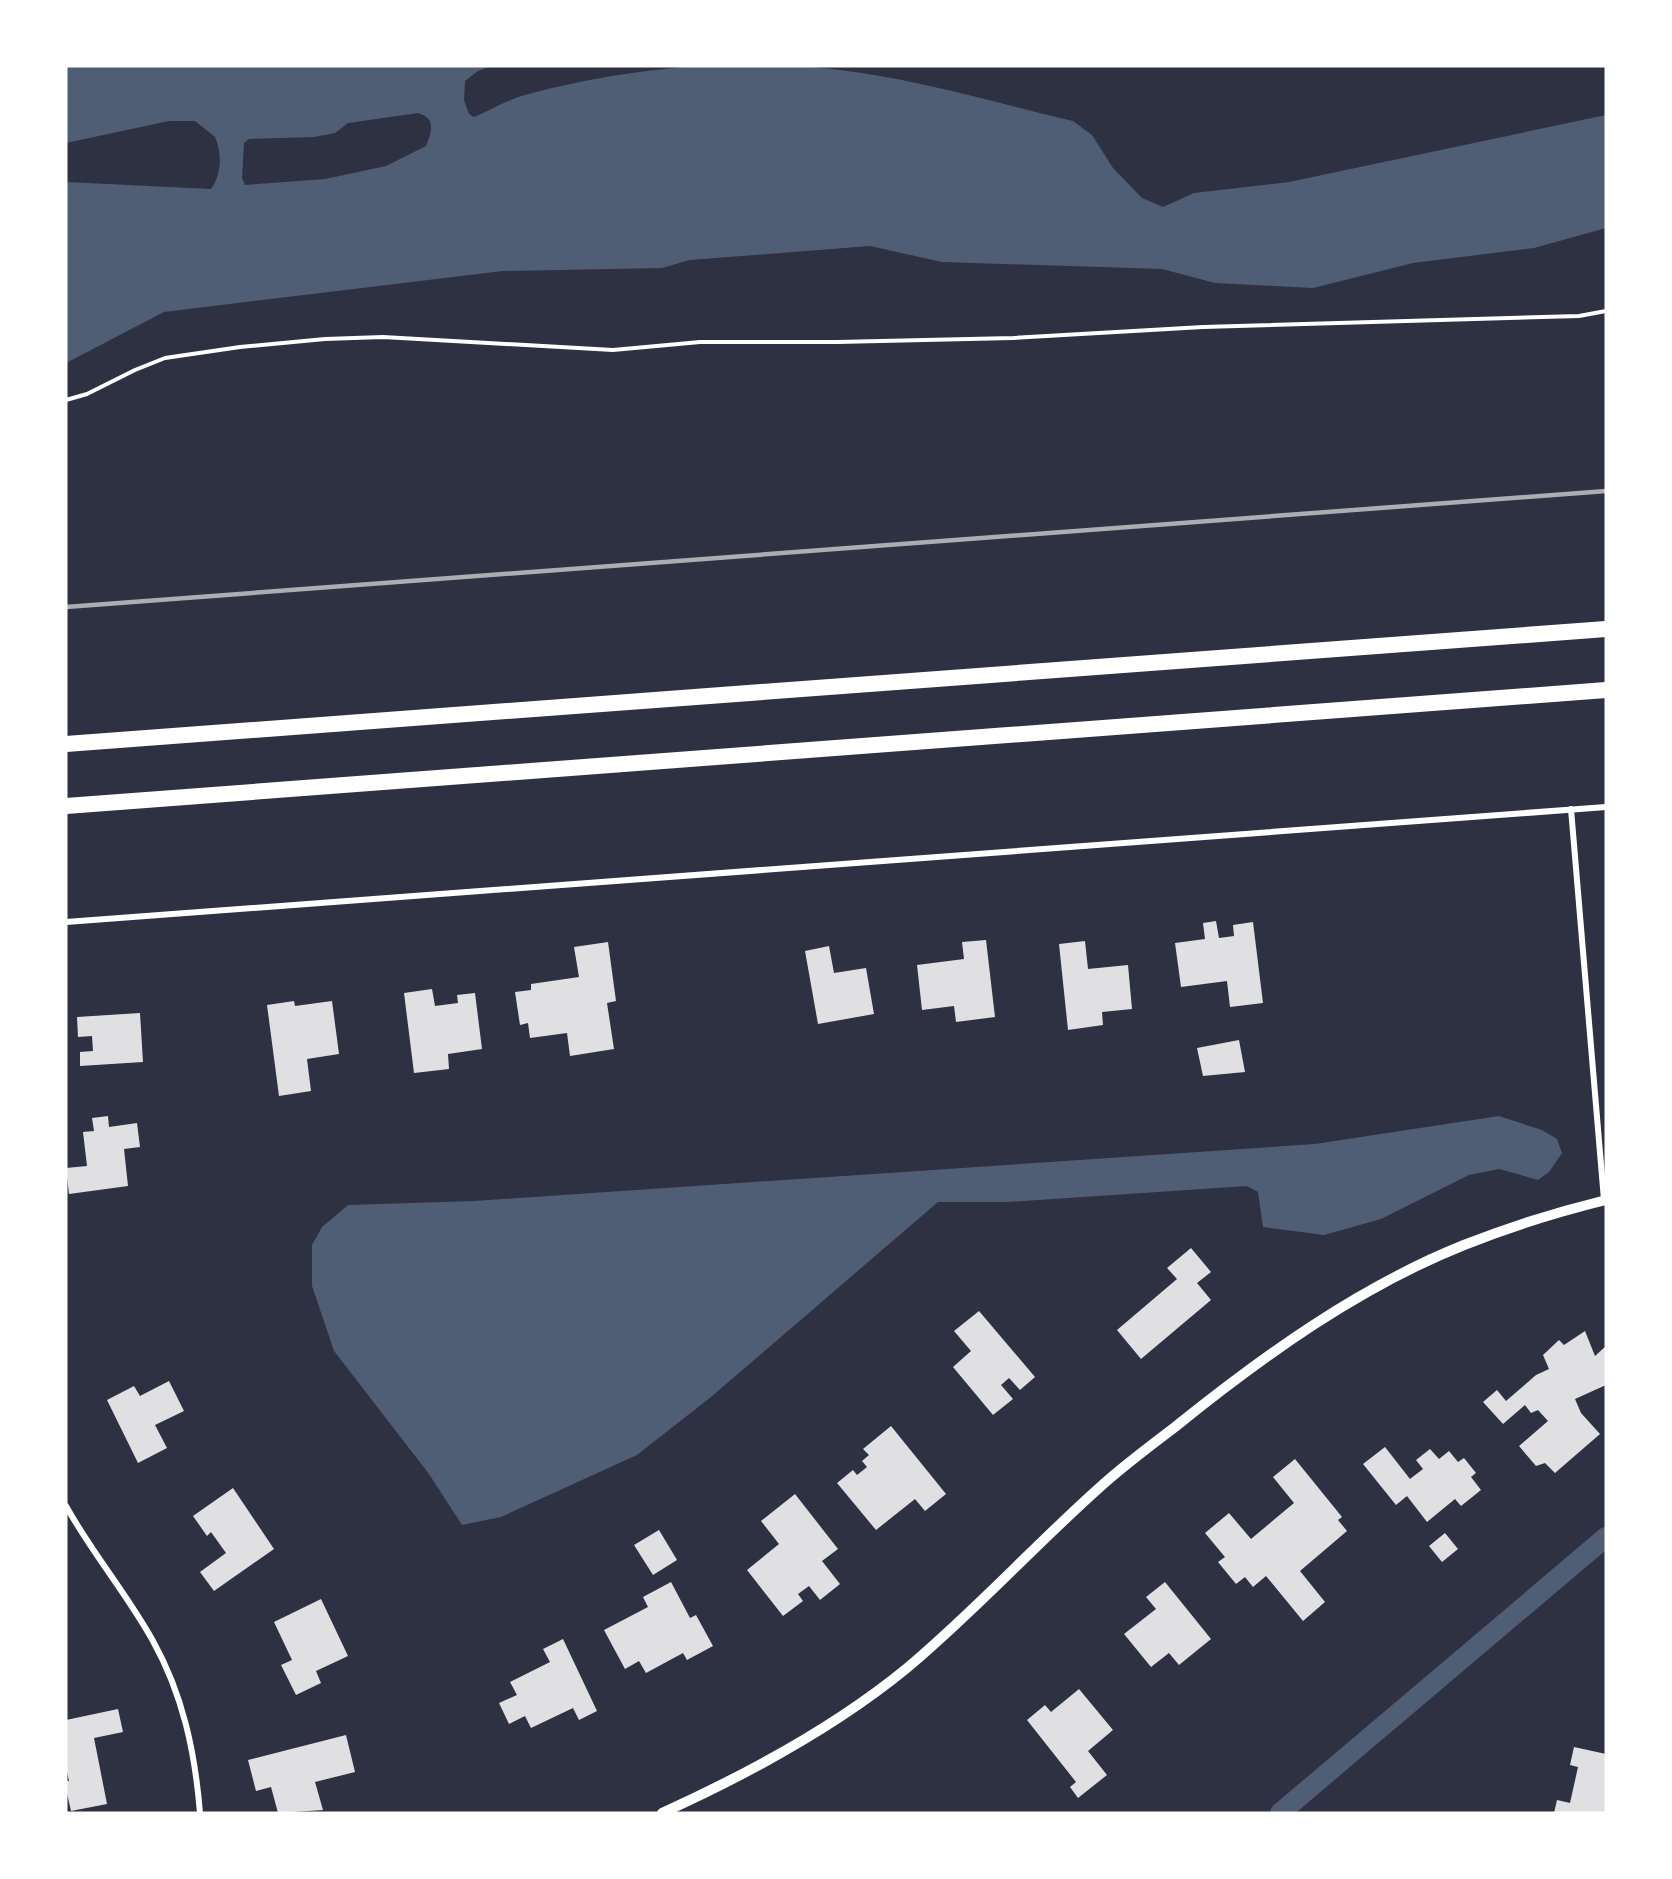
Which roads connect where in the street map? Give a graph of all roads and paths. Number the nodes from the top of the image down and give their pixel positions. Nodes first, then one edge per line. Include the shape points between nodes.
1 (1606, 311) edge
2 (66, 400) edge
3 (1606, 629) edge
4 (1606, 690) edge
5 (66, 744) edge
6 (66, 806) edge
7 (1606, 807) edge
8 (1571, 809) junction
9 (66, 922) edge
10 (1605, 1200) edge
11 (66, 1506) edge
12 (200, 1813) edge
13 (662, 1813) edge

1 - 2 path via 1579,316 1203,327 1013,338 700,342 613,350 383,337 325,339 165,358
3 - 5 highway
4 - 6 highway
7 - 8 street
8 - 9 street
8 - 10 street
10 - 13 street via 1465,1245 1402,1275 1241,1373 1100,1486 907,1668 790,1748
11 - 12 street via 138,1615 167,1669 191,1742

